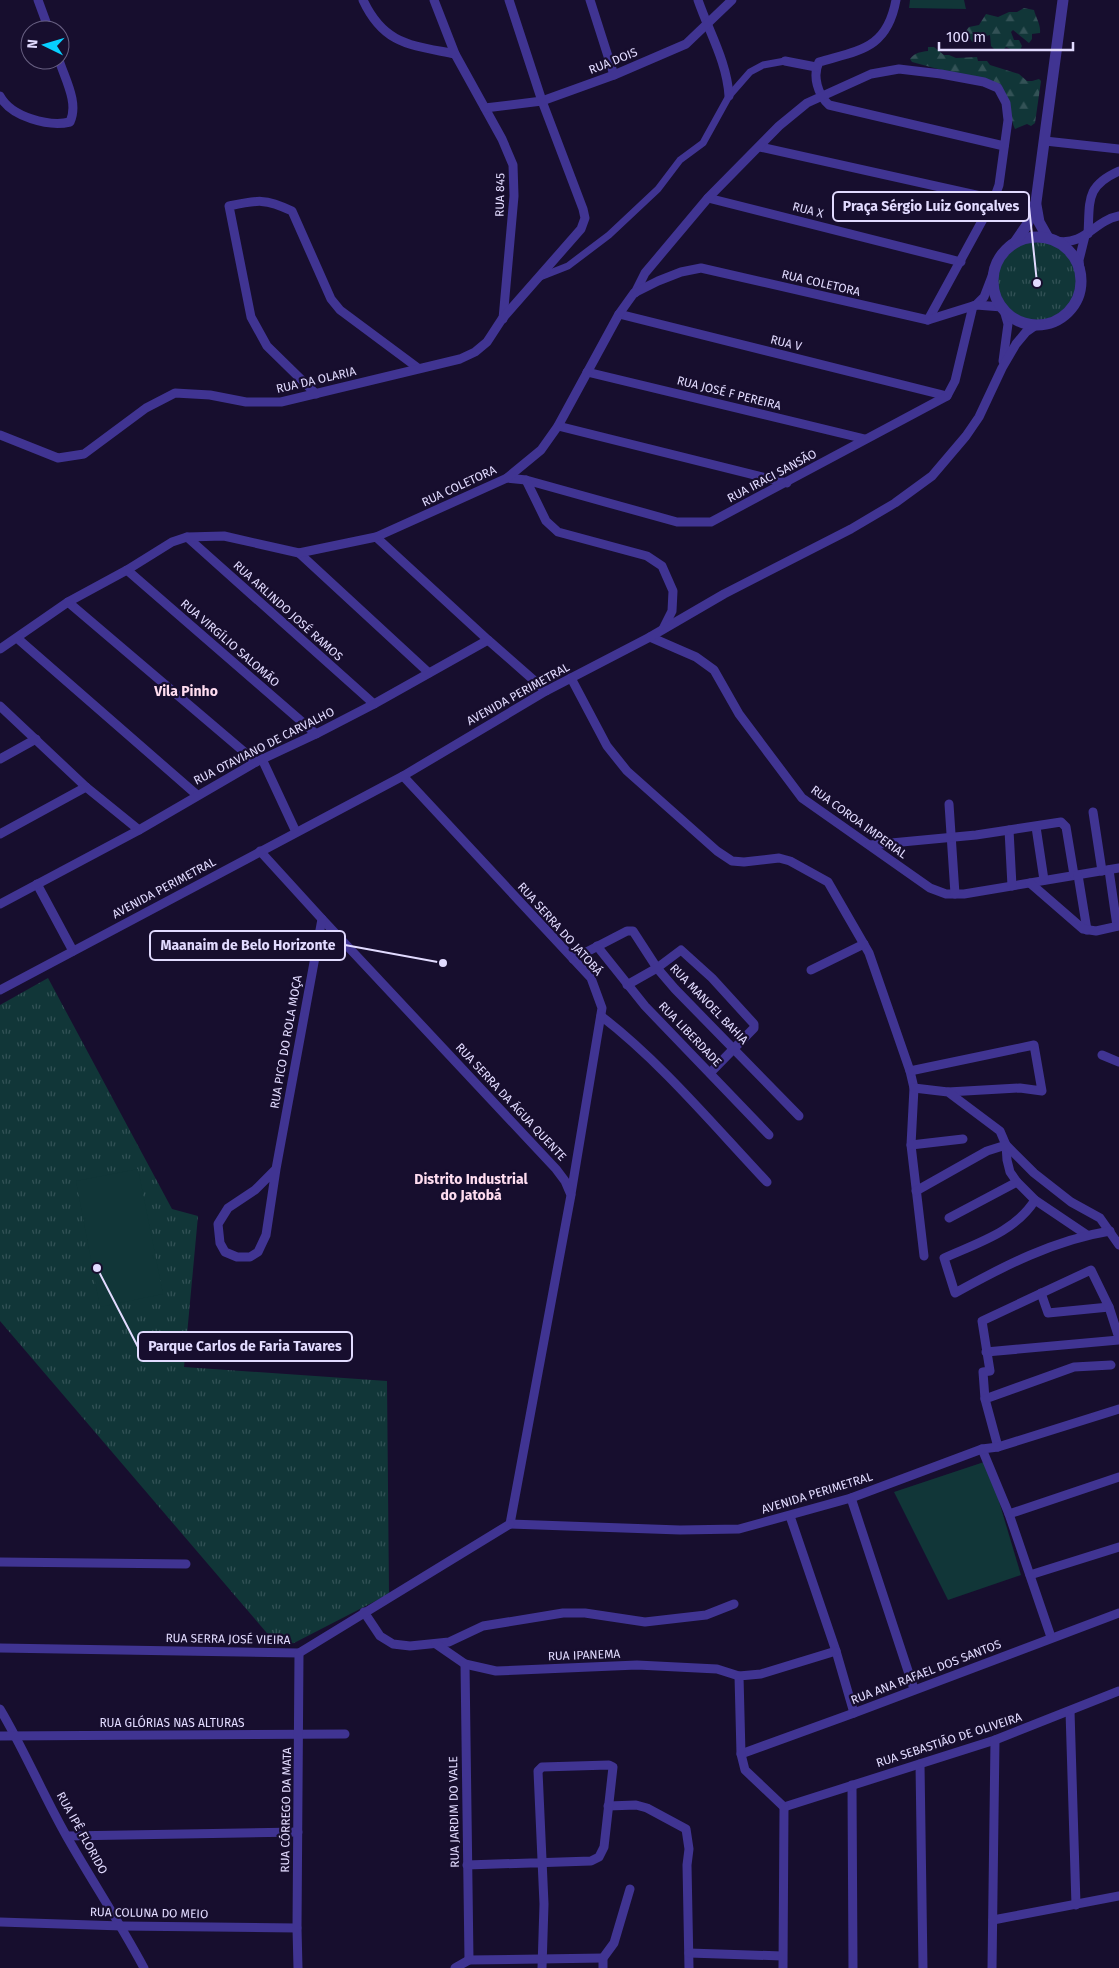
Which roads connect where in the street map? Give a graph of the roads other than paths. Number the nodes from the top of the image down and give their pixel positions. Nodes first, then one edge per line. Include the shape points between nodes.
1 (38, 0) edge
2 (363, 0) edge
3 (434, 0) edge
4 (509, 0) edge
5 (590, 0) edge
6 (698, 0) edge
7 (732, 0) edge
8 (896, 0) edge
9 (1063, 0) edge
10 (45, 20) edge
11 (707, 26) junction
12 (455, 54) junction
13 (785, 61) joint
14 (816, 67) junction
15 (62, 70) edge
16 (614, 75) junction
17 (820, 95) junction
18 (0, 96) edge
19 (729, 96) junction
20 (542, 101) junction
21 (485, 108) junction
22 (1045, 141) junction
23 (1004, 146) junction
24 (760, 147) junction
25 (1119, 149) edge
26 (1119, 171) edge
27 (708, 198) junction
28 (994, 199) junction
29 (1036, 202) junction
30 (1119, 216) edge
31 (1086, 235) junction
32 (1052, 239) junction
33 (1014, 243) junction
34 (961, 262) junction
35 (994, 271) junction
36 (1080, 271) junction
37 (538, 278) junction
38 (634, 293) junction
39 (974, 306) junction
40 (1003, 308) junction
41 (619, 314) junction
42 (502, 319) junction
43 (928, 320) junction
44 (1036, 325) junction
45 (418, 368) junction
46 (1002, 368) junction
47 (587, 372) junction
48 (316, 394) junction
49 (947, 396) junction
50 (558, 426) junction
51 (0, 435) edge
52 (865, 439) junction
53 (506, 478) junction
54 (526, 480) junction
55 (787, 483) junction
56 (187, 537) junction
57 (376, 537) junction
58 (299, 553) junction
59 (127, 570) junction
60 (68, 602) junction
61 (663, 629) junction
62 (650, 637) junction
63 (17, 638) junction
64 (488, 640) junction
65 (0, 649) edge
66 (429, 673) junction
67 (571, 678) junction
68 (546, 691) junction
69 (374, 704) junction
70 (0, 706) edge
71 (316, 734) junction
72 (36, 739) junction
73 (0, 759) edge
74 (259, 760) junction
75 (403, 776) junction
76 (86, 787) junction
77 (197, 794) junction
78 (949, 804) dead end
79 (1093, 812) dead end
80 (1036, 827) junction
81 (139, 830) junction
82 (1008, 830) junction
83 (296, 832) junction
84 (0, 834) edge
85 (950, 837) junction
86 (870, 845) junction
87 (260, 851) junction
88 (1119, 868) edge
89 (1105, 870) junction
90 (1076, 875) junction
91 (1044, 880) junction
92 (1030, 883) junction
93 (37, 884) junction
94 (1012, 886) junction
95 (955, 894) junction
96 (0, 904) edge
97 (322, 919) junction
98 (1118, 926) edge
99 (1087, 930) junction
100 (864, 944) junction
101 (597, 946) junction
102 (73, 951) junction
103 (573, 959) junction
104 (657, 968) junction
105 (811, 970) dead end
106 (627, 985) junction
107 (0, 990) edge
108 (601, 1016) junction
109 (734, 1048) junction
110 (1102, 1055) dead end
111 (1119, 1062) edge
112 (910, 1071) junction
113 (710, 1073) junction
114 (914, 1088) junction
115 (948, 1092) junction
116 (799, 1116) dead end
117 (769, 1135) dead end
118 (963, 1138) dead end
119 (1006, 1144) junction
120 (911, 1145) junction
121 (276, 1169) junction
122 (767, 1182) dead end
123 (1017, 1182) junction
124 (916, 1191) junction
125 (571, 1195) junction
126 (1035, 1200) junction
127 (949, 1218) dead end
128 (1110, 1231) junction
129 (1087, 1235) junction
130 (1119, 1244) edge
131 (924, 1256) dead end
132 (1042, 1293) junction
133 (1109, 1307) junction
134 (1118, 1328) edge
135 (1119, 1339) edge
136 (986, 1352) junction
137 (1111, 1365) dead end
138 (985, 1399) junction
139 (1119, 1409) edge
140 (998, 1447) junction
141 (982, 1449) junction
142 (1119, 1477) edge
143 (851, 1498) junction
144 (1009, 1514) junction
145 (790, 1516) junction
146 (510, 1524) junction
147 (1119, 1547) edge
148 (0, 1562) edge
149 (186, 1564) dead end
150 (1030, 1575) junction
151 (734, 1604) dead end
152 (364, 1612) junction
153 (1119, 1613) edge
154 (1051, 1637) junction
155 (436, 1644) junction
156 (0, 1648) edge
157 (836, 1651) junction
158 (299, 1652) junction
159 (465, 1664) junction
160 (739, 1676) junction
161 (914, 1689) junction
162 (1119, 1692) edge
163 (0, 1709) edge
164 (1070, 1711) junction
165 (854, 1713) junction
166 (344, 1734) dead end
167 (299, 1735) junction
168 (0, 1736) edge
169 (16, 1736) junction
170 (995, 1740) junction
171 (741, 1754) junction
172 (920, 1764) junction
173 (852, 1785) junction
174 (608, 1806) junction
175 (784, 1807) junction
176 (298, 1832) junction
177 (67, 1836) junction
178 (542, 1862) junction
179 (467, 1866) junction
180 (630, 1888) dead end
181 (1119, 1896) edge
182 (1076, 1905) junction
183 (993, 1920) junction
184 (0, 1922) edge
185 (122, 1926) junction
186 (297, 1928) junction
187 (689, 1953) junction
188 (782, 1956) junction
189 (603, 1958) junction
190 (469, 1960) junction
191 (543, 1963) edge
192 (144, 1968) edge
193 (298, 1968) edge
194 (455, 1968) edge
195 (603, 1968) edge
196 (689, 1968) edge
197 (783, 1968) edge
198 (853, 1968) edge
199 (923, 1968) edge
200 (992, 1968) edge

1 - 10 street
2 - 12 street via 374,20 391,37
3 - 12 street, RUA 845
4 - 20 street
5 - 16 street
6 - 11 street
7 - 11 street, RUA DOIS
8 - 14 street via 887,28 868,47 819,62
9 - 22 street
11 - 16 street, RUA DOIS via 686,44
11 - 19 street via 726,69
12 - 21 street, RUA 845
13 - 14 street
13 - 19 street via 763,65 750,72
14 - 17 street
15 - 18 street via 73,102 74,113 70,122 49,124 21,114
16 - 20 street, RUA DOIS
17 - 23 street via 829,105
17 - 23 street via 871,74 899,69 984,82 998,88 1006,103 1008,120
17 - 24 street via 779,126
19 - 37 street via 704,143 680,160 658,189 616,229 568,266
20 - 21 street, RUA DOIS
20 - 37 street, RUA DA OLARIA via 585,218 581,229
21 - 42 street, RUA 845 via 512,165 514,196
22 - 25 street
22 - 29 street
23 - 28 street
24 - 27 street
24 - 28 street
26 - 31 street via 1094,187
27 - 34 street, RUA X
27 - 38 street via 646,273
28 - 34 street
29 - 32 street via 1039,222
29 - 33 street via 1027,225
30 - 31 street via 1104,220
31 - 32 street via 1070,242
31 - 36 street via 1079,260
32 - 33 street via 1036,236
32 - 36 street via 1067,248
33 - 35 street via 1001,255
34 - 43 street
35 - 39 street via 984,297
35 - 40 street via 993,284
36 - 44 street via 1078,297 1071,309 1061,318
37 - 42 street, RUA DA OLARIA
38 - 41 street, RUA COLETORA
38 - 43 street, RUA COLETORA via 681,272 701,268
39 - 40 street
39 - 43 street
39 - 49 street
40 - 44 street via 1013,318
40 - 46 street, AVENIDA PERIMETRAL via 1008,335
41 - 47 street, RUA COLETORA
41 - 49 street, RUA V
42 - 45 street, RUA DA OLARIA via 487,342 475,352 460,359
44 - 46 street, AVENIDA PERIMETRAL via 1021,337
45 - 48 street, RUA DA OLARIA
45 - 48 street via 340,310 331,299 292,211 259,200 229,206 251,317 267,346
46 - 61 street, AVENIDA PERIMETRAL via 979,417 932,476 859,524
47 - 50 street, RUA COLETORA
47 - 52 street, RUA JOSÉ F PEREIRA
48 - 51 street, RUA DA OLARIA via 281,402 254,402 210,394 175,393 146,408 84,454 73,457 58,458
49 - 52 street, RUA IRACI SANSÃO
50 - 53 street, RUA COLETORA via 541,450
50 - 55 street
52 - 55 street, RUA IRACI SANSÃO
53 - 54 street, RUA IRACI SANSÃO
53 - 57 street, RUA COLETORA
54 - 55 street, RUA IRACI SANSÃO via 676,522 696,523 711,522
54 - 61 street via 546,521 558,532 647,556 662,566 673,591 672,611
56 - 58 street, RUA COLETORA via 224,536
56 - 59 street, RUA COLETORA via 172,542
56 - 69 street, RUA ARLINDO JOSÉ RAMOS
57 - 58 street, RUA COLETORA
57 - 64 street
58 - 66 street
59 - 60 street, RUA COLETORA
59 - 71 street, RUA VIRGÍLIO SALOMÃO
60 - 63 street, RUA COLETORA
60 - 74 street
61 - 62 street, AVENIDA PERIMETRAL
62 - 67 street, AVENIDA PERIMETRAL
62 - 86 street, RUA COROA IMPERIAL via 696,657 714,670 739,714 802,798
63 - 65 street, RUA COLETORA
63 - 77 street
64 - 66 street, RUA OTAVIANO DE CARVALHO
64 - 68 street
66 - 69 street, RUA OTAVIANO DE CARVALHO
67 - 68 street, AVENIDA PERIMETRAL
67 - 100 street via 607,746 627,771 717,852 732,861 779,858 828,882
68 - 75 street, AVENIDA PERIMETRAL
69 - 71 street, RUA OTAVIANO DE CARVALHO
70 - 72 street
71 - 74 street, RUA OTAVIANO DE CARVALHO
72 - 73 street
72 - 76 street
74 - 77 street, RUA OTAVIANO DE CARVALHO
74 - 83 street
75 - 83 street, AVENIDA PERIMETRAL
75 - 103 street, RUA SERRA DO JATOBÁ
76 - 81 street
76 - 84 street
77 - 81 street, RUA OTAVIANO DE CARVALHO
78 - 85 street
79 - 89 street
80 - 82 street
80 - 90 street via 1061,822 1066,828
80 - 91 street
81 - 93 street, RUA OTAVIANO DE CARVALHO
82 - 85 street
82 - 94 street
83 - 87 street, AVENIDA PERIMETRAL
85 - 86 street
85 - 95 street
86 - 95 street, RUA COROA IMPERIAL via 930,888
87 - 97 street, RUA SERRA DA ÁGUA QUENTE
87 - 102 street, AVENIDA PERIMETRAL
88 - 89 street, RUA COROA IMPERIAL
89 - 90 street, RUA COROA IMPERIAL
89 - 98 street
90 - 91 street, RUA COROA IMPERIAL
90 - 99 street
91 - 92 street, RUA COROA IMPERIAL
92 - 94 street, RUA COROA IMPERIAL
92 - 99 street
93 - 96 street, RUA OTAVIANO DE CARVALHO
93 - 102 street
94 - 95 street, RUA COROA IMPERIAL
97 - 121 street, RUA PICO DO ROLA MOÇA
97 - 125 street, RUA SERRA DA ÁGUA QUENTE via 556,1168
98 - 99 street
100 - 105 street
100 - 112 street
101 - 103 street, RUA MANOEL BAHIA
101 - 104 street, RUA MANOEL BAHIA via 633,931
101 - 106 street, RUA LIBERDADE
102 - 107 street, AVENIDA PERIMETRAL
103 - 108 street, RUA SERRA DO JATOBÁ via 591,978 602,1008
104 - 106 street
104 - 109 street, RUA MANOEL BAHIA
104 - 109 street via 681,950 712,978 753,1022 754,1028
106 - 113 street, RUA LIBERDADE
108 - 122 street via 684,1093
108 - 125 street, RUA SERRA DO JATOBÁ
109 - 113 street
109 - 116 street, RUA MANOEL BAHIA
110 - 111 street
112 - 114 street
112 - 115 street via 1034,1045 1042,1091 1020,1088
113 - 117 street, RUA LIBERDADE
114 - 115 street
114 - 120 street
115 - 119 street via 1000,1131
118 - 120 street
119 - 123 street via 1010,1172
119 - 124 street via 987,1151
119 - 128 street via 1034,1173 1071,1202 1100,1218
120 - 124 street
121 - 121 street, RUA PICO DO ROLA MOÇA via 266,1235 258,1252 250,1257 225,1252 220,1243 218,1224 228,1208 255,1190
123 - 126 street
123 - 127 street
124 - 131 street
125 - 146 street
126 - 129 street
126 - 129 street via 1014,1224 944,1258 955,1293 1003,1267
128 - 129 street
128 - 130 street
132 - 133 street via 1048,1313
132 - 133 street via 1092,1270
132 - 136 street via 982,1321
133 - 134 street
134 - 135 street
135 - 136 street
136 - 138 street via 990,1371 983,1372
137 - 138 street via 1074,1367
138 - 140 street
139 - 140 street, AVENIDA PERIMETRAL
140 - 141 street, AVENIDA PERIMETRAL
141 - 143 street, AVENIDA PERIMETRAL
141 - 144 street
142 - 144 street
143 - 145 street, AVENIDA PERIMETRAL
143 - 161 street
144 - 150 street
145 - 146 street, AVENIDA PERIMETRAL via 739,1529
145 - 157 street
146 - 152 street, RUA SERRA JOSÉ VIEIRA
147 - 150 street
148 - 149 street
150 - 154 street
151 - 155 street via 706,1615 645,1622 564,1613 483,1626 449,1642
152 - 155 street via 380,1636 393,1644
152 - 158 street, RUA SERRA JOSÉ VIEIRA
153 - 154 street, RUA ANA RAFAEL DOS SANTOS
154 - 161 street, RUA ANA RAFAEL DOS SANTOS
155 - 159 street, RUA IPANEMA
156 - 158 street, RUA SERRA JOSÉ VIEIRA
157 - 160 street via 761,1674
157 - 165 street
158 - 167 street, RUA CÓRREGO DA MATA
159 - 160 street, RUA IPANEMA via 496,1671 637,1665 717,1669
159 - 179 street, RUA JARDIM DO VALE
160 - 171 street
161 - 165 street, RUA ANA RAFAEL DOS SANTOS
162 - 164 street, RUA SEBASTIÃO DE OLIVEIRA
163 - 169 street, RUA IPÊ FLORIDO
164 - 170 street, RUA SEBASTIÃO DE OLIVEIRA
164 - 182 street
165 - 171 street, RUA ANA RAFAEL DOS SANTOS
166 - 167 street, RUA GLÓRIAS NAS ALTURAS
167 - 169 street, RUA GLÓRIAS NAS ALTURAS
167 - 176 street, RUA CÓRREGO DA MATA
168 - 169 street, RUA GLÓRIAS NAS ALTURAS
169 - 177 street, RUA IPÊ FLORIDO
170 - 172 street, RUA SEBASTIÃO DE OLIVEIRA
170 - 183 street
171 - 175 street via 745,1770
172 - 173 street, RUA SEBASTIÃO DE OLIVEIRA
172 - 199 street
173 - 175 street, RUA SEBASTIÃO DE OLIVEIRA
173 - 198 street
174 - 178 street via 604,1847 599,1857 591,1861
174 - 178 street via 612,1766 539,1768
174 - 187 street via 647,1808 686,1829 689,1849
175 - 188 street
176 - 177 street
176 - 186 street, RUA CÓRREGO DA MATA
177 - 185 street, RUA IPÊ FLORIDO
178 - 179 street
178 - 191 street
179 - 190 street, RUA JARDIM DO VALE
180 - 189 street via 614,1942
181 - 182 street
182 - 183 street
183 - 200 street
184 - 185 street, RUA COLUNA DO MEIO
185 - 186 street, RUA COLUNA DO MEIO
185 - 192 street, RUA IPÊ FLORIDO
186 - 193 street, RUA CÓRREGO DA MATA
187 - 188 street
187 - 196 street
188 - 197 street
189 - 191 street
189 - 195 street
190 - 191 street
190 - 194 street

